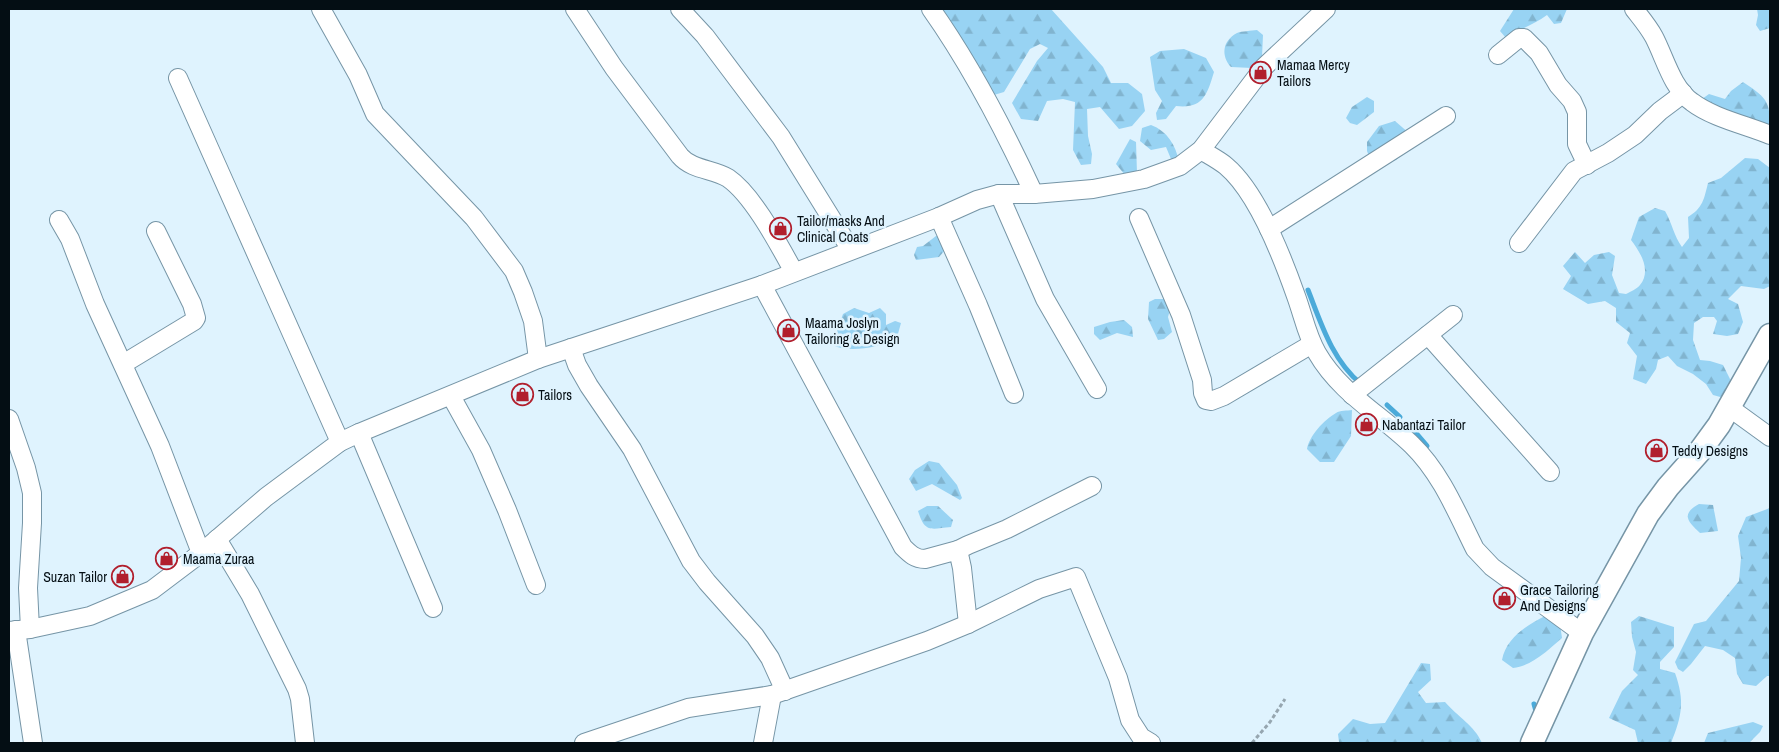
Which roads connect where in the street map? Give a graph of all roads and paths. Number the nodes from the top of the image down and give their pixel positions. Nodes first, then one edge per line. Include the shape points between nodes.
1 (321, 9) edge
2 (575, 9) edge
3 (680, 9) edge
4 (930, 9) edge
5 (1326, 9) edge
6 (1634, 9) edge
7 (1498, 55) dead end
8 (178, 78) dead end
9 (1683, 92) junction
10 (1446, 116) dead end
11 (1770, 135) edge
12 (1201, 150) junction
13 (1587, 165) junction
14 (1000, 194) junction
15 (1034, 194) junction
16 (939, 217) junction
17 (1139, 218) dead end
18 (59, 220) dead end
19 (1269, 229) junction
20 (156, 231) dead end
21 (1518, 243) dead end
22 (851, 250) junction
23 (794, 272) junction
24 (762, 285) junction
25 (1453, 315) dead end
26 (1428, 335) junction
27 (1770, 335) edge
28 (1312, 344) junction
29 (571, 348) junction
30 (538, 359) junction
31 (123, 364) junction
32 (1097, 390) dead end
33 (1014, 394) dead end
34 (450, 396) junction
35 (1352, 396) junction
36 (1730, 408) junction
37 (9, 419) edge
38 (359, 432) junction
39 (1770, 437) edge
40 (340, 442) junction
41 (1550, 472) dead end
42 (1092, 486) dead end
43 (217, 540) junction
44 (958, 550) junction
45 (201, 553) junction
46 (536, 585) dead end
47 (433, 608) dead end
48 (968, 624) junction
49 (18, 630) edge
50 (1582, 633) junction
51 (778, 693) junction
52 (1285, 699) dead end
53 (1142, 741) edge
54 (33, 743) edge
55 (305, 743) edge
56 (584, 743) edge
57 (764, 743) edge
58 (1252, 743) edge
59 (1532, 743) edge

1 - 30 street via 375,114 474,218 514,271 533,321
2 - 23 street via 614,68 680,156 690,164 720,174 738,187 766,223
3 - 22 street via 705,36 781,136
4 - 15 street via 956,44 995,112
5 - 12 street via 1264,67
6 - 9 street via 1648,27
7 - 13 street via 1519,38 1524,38 1539,52 1577,112 1577,144
8 - 40 street
9 - 11 street via 1693,103 1708,111
9 - 13 street via 1635,135
10 - 19 street
12 - 15 street via 1180,166 1144,179 1094,189
12 - 19 street via 1226,166
13 - 21 street via 1574,171
14 - 15 street
14 - 16 street via 977,200
14 - 32 street via 1045,299
16 - 22 street
16 - 33 street
17 - 28 street via 1181,315 1206,400 1224,396
18 - 31 street
19 - 28 street
20 - 31 street via 196,318
22 - 23 street
23 - 24 street
24 - 29 street
24 - 44 street via 903,547 920,559
25 - 26 street
26 - 35 street
26 - 41 street
27 - 36 street
28 - 35 street
29 - 30 street
29 - 51 street via 589,386 632,449 691,561 770,658
30 - 34 street
31 - 45 street via 160,446
34 - 38 street
34 - 46 street via 481,450
35 - 50 street via 1423,456 1486,562
36 - 39 street
36 - 50 street via 1700,451 1648,514
37 - 49 street via 32,493 28,588
38 - 40 street
38 - 47 street
40 - 43 street via 266,496
42 - 44 street
43 - 45 street
43 - 55 street via 250,594 293,680 300,699
44 - 48 street
45 - 49 street via 152,590 90,616
48 - 51 street
48 - 53 street via 1033,592 1076,577 1118,678 1130,720
49 - 54 street
50 - 59 street
51 - 56 street via 688,708
51 - 57 street
52 - 58 path

